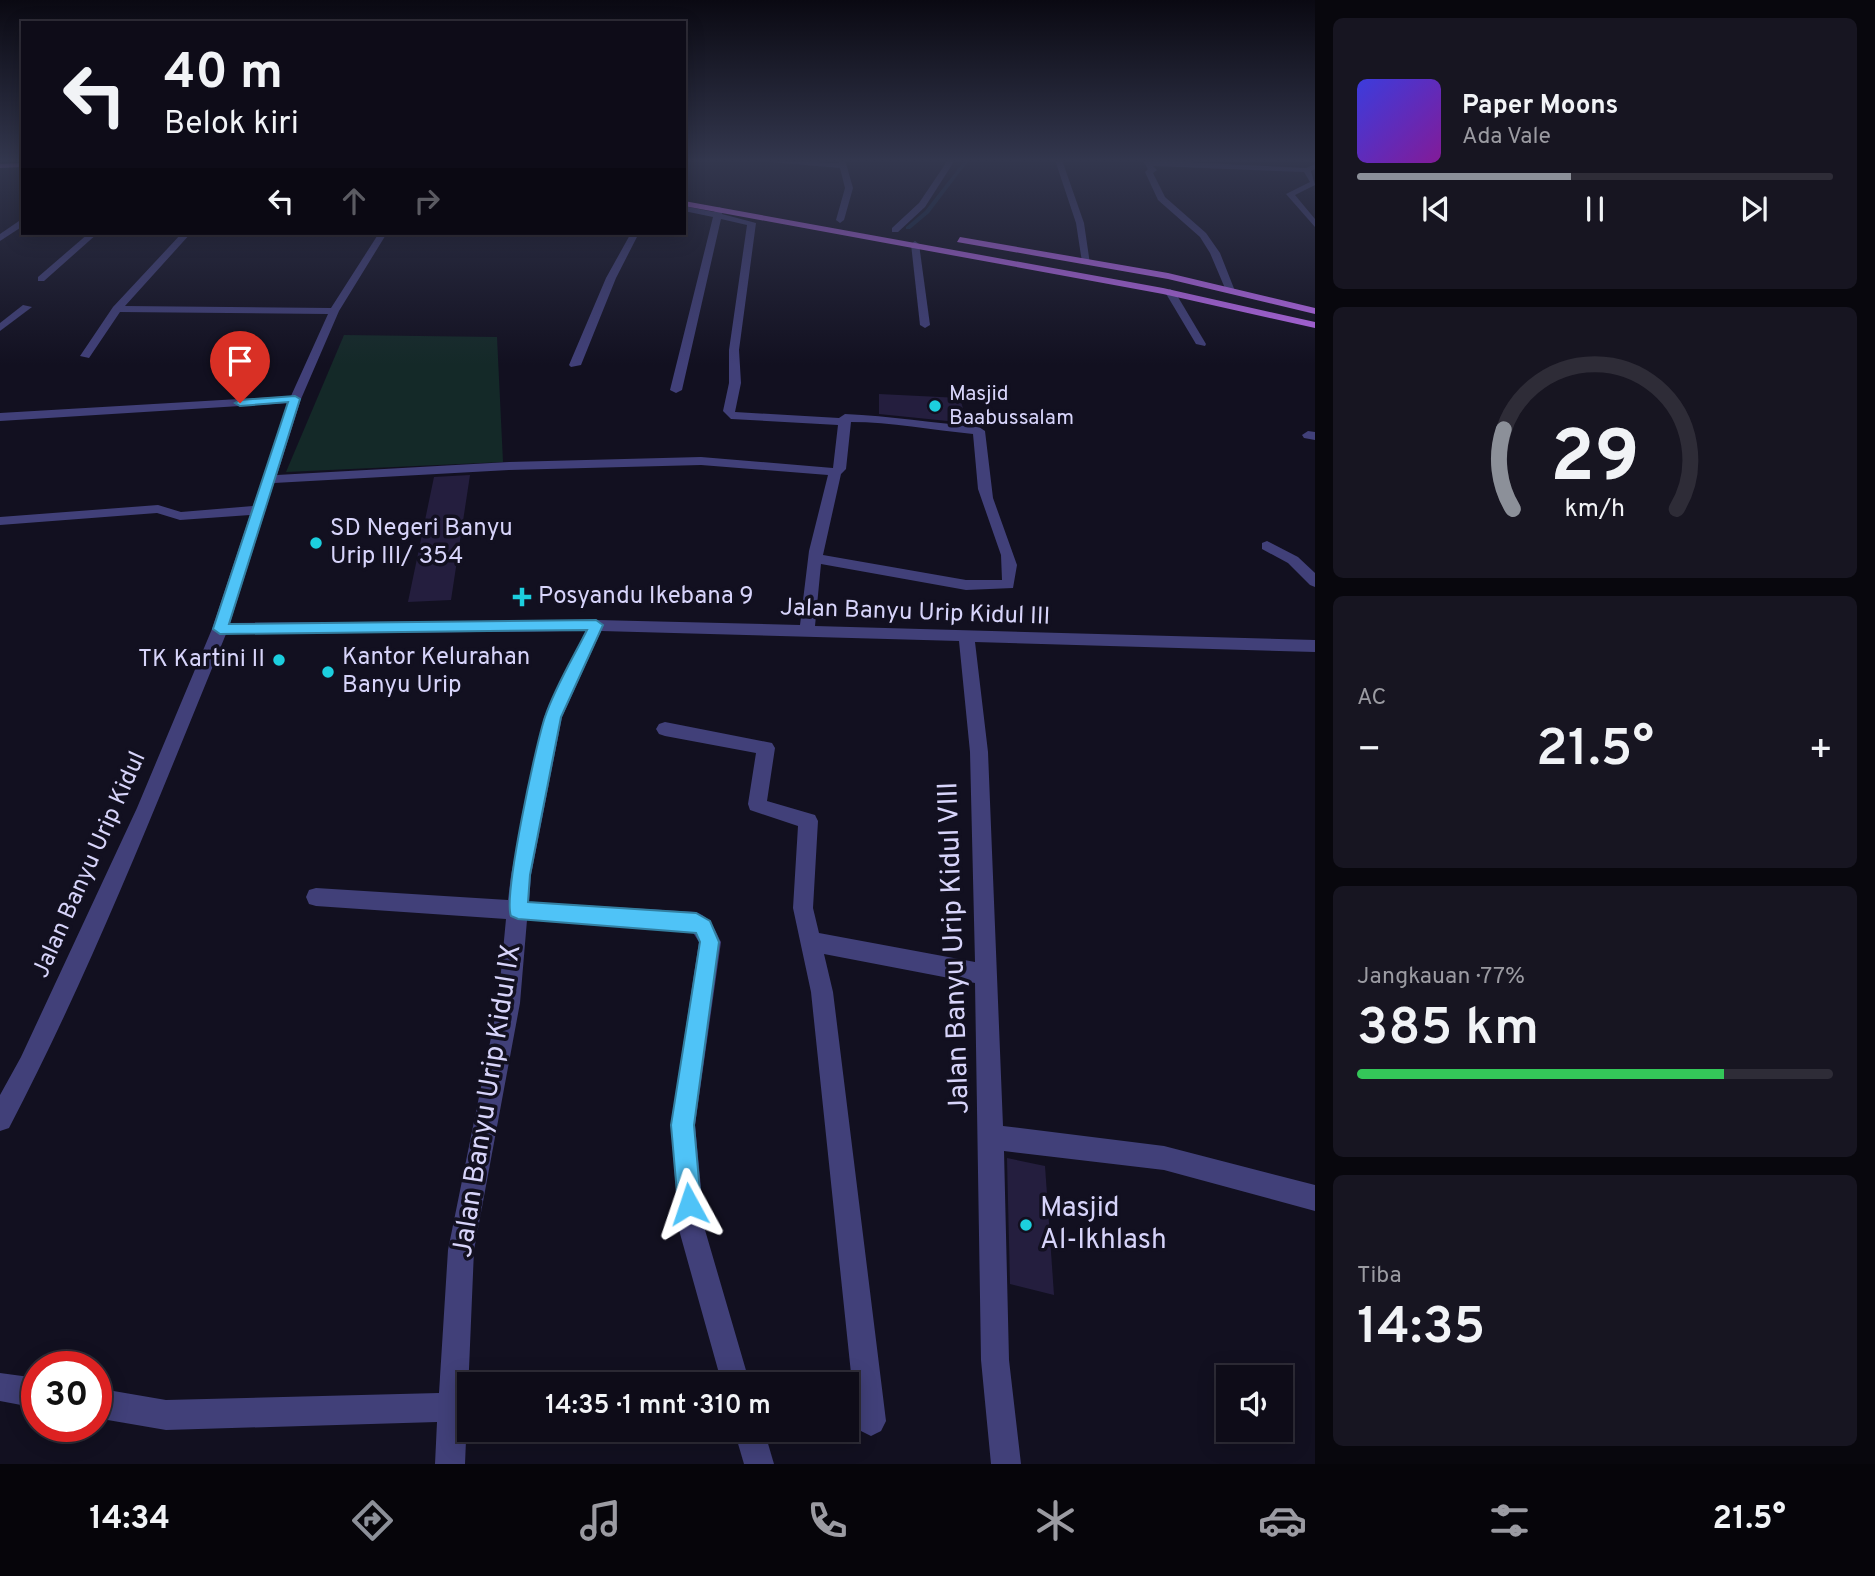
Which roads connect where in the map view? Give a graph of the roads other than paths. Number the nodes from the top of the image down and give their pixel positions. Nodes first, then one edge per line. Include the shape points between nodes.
1 (714, 228) edge
2 (750, 228) edge
3 (821, 228) edge
4 (886, 228) edge
5 (910, 228) edge
6 (1081, 228) edge
7 (1196, 228) edge
8 (92, 235) edge
9 (185, 235) edge
10 (382, 235) edge
11 (634, 235) edge
12 (907, 235) junction
13 (952, 239) dead end
14 (1087, 262) junction
15 (41, 279) dead end
16 (1230, 291) junction
17 (1170, 292) junction
18 (27, 307) dead end
19 (117, 309) junction
20 (1315, 311) edge
21 (334, 312) junction
22 (925, 325) dead end
23 (1315, 325) edge
24 (0, 328) edge
25 (1201, 344) dead end
26 (85, 356) dead end
27 (575, 365) dead end
28 (677, 390) dead end
29 (295, 399) junction
30 (0, 417) edge
31 (845, 422) junction
32 (835, 472) junction
33 (269, 479) junction
34 (259, 510) junction
35 (0, 521) edge
36 (1267, 546) dead end
37 (817, 559) junction
38 (1315, 582) edge
39 (596, 625) junction
40 (220, 629) junction
41 (807, 632) junction
42 (967, 638) junction
43 (1315, 646) edge
44 (664, 729) dead end
45 (316, 897) dead end
46 (518, 910) junction
47 (810, 941) junction
48 (986, 975) junction
49 (0, 1119) edge
50 (991, 1137) junction
51 (1315, 1198) edge
52 (733, 1372) edge
53 (0, 1387) edge
54 (21, 1390) edge
55 (112, 1406) edge
56 (453, 1407) junction
57 (871, 1421) dead end
58 (753, 1442) edge
59 (450, 1464) edge
60 (759, 1464) edge
61 (1006, 1464) edge

1 - 28 street
2 - 31 street via 729,411 738,418
3 - 12 main road via 889,239
4 - 12 main road
5 - 12 street
6 - 14 street
7 - 16 street via 1215,253
8 - 15 street
9 - 19 street
10 - 21 street, Jalan Banyu Urip Kidul
11 - 27 street
12 - 17 main road
12 - 22 street
13 - 14 main road
14 - 16 main road
16 - 20 main road
17 - 23 main road
17 - 25 street
18 - 24 street
19 - 21 street
19 - 26 street
21 - 29 street, Jalan Banyu Urip Kidul
29 - 30 street
29 - 33 street, Jalan Banyu Urip Kidul
31 - 32 street via 840,469
31 - 37 street via 849,417 873,418 978,430 989,507 1002,538 1010,579 1003,587 966,585
32 - 33 street via 701,461
32 - 37 street
33 - 34 street, Jalan Banyu Urip Kidul
34 - 35 street via 180,516 158,509
34 - 40 street, Jalan Banyu Urip Kidul
36 - 38 street via 1293,560
37 - 41 street
39 - 40 street, Jalan Banyu Urip Kidul III
39 - 41 street, Jalan Banyu Urip Kidul III
39 - 46 street, Jalan Banyu Urip Kidul IX via 553,717
40 - 49 street, Jalan Banyu Urip Kidul via 146,808
41 - 42 street, Jalan Banyu Urip Kidul III
42 - 43 street, Jalan Banyu Urip Kidul III
42 - 48 street, Jalan Banyu Urip Kidul VIII via 979,752
44 - 47 street via 768,750 757,804 808,821 803,908
45 - 46 street
46 - 52 street via 696,922 710,942 682,1125 692,1230
46 - 56 street, Jalan Banyu Urip Kidul IX via 509,1003 461,1250
47 - 48 street
47 - 57 street via 822,992
48 - 50 street, Jalan Banyu Urip Kidul VIII
50 - 51 street, Jalan Banyu Urip Kidul VIII via 1164,1158
50 - 61 street via 995,1360
53 - 54 street
55 - 56 street via 166,1415
56 - 59 street, Jalan Banyu Urip Kidul IX
58 - 60 street

